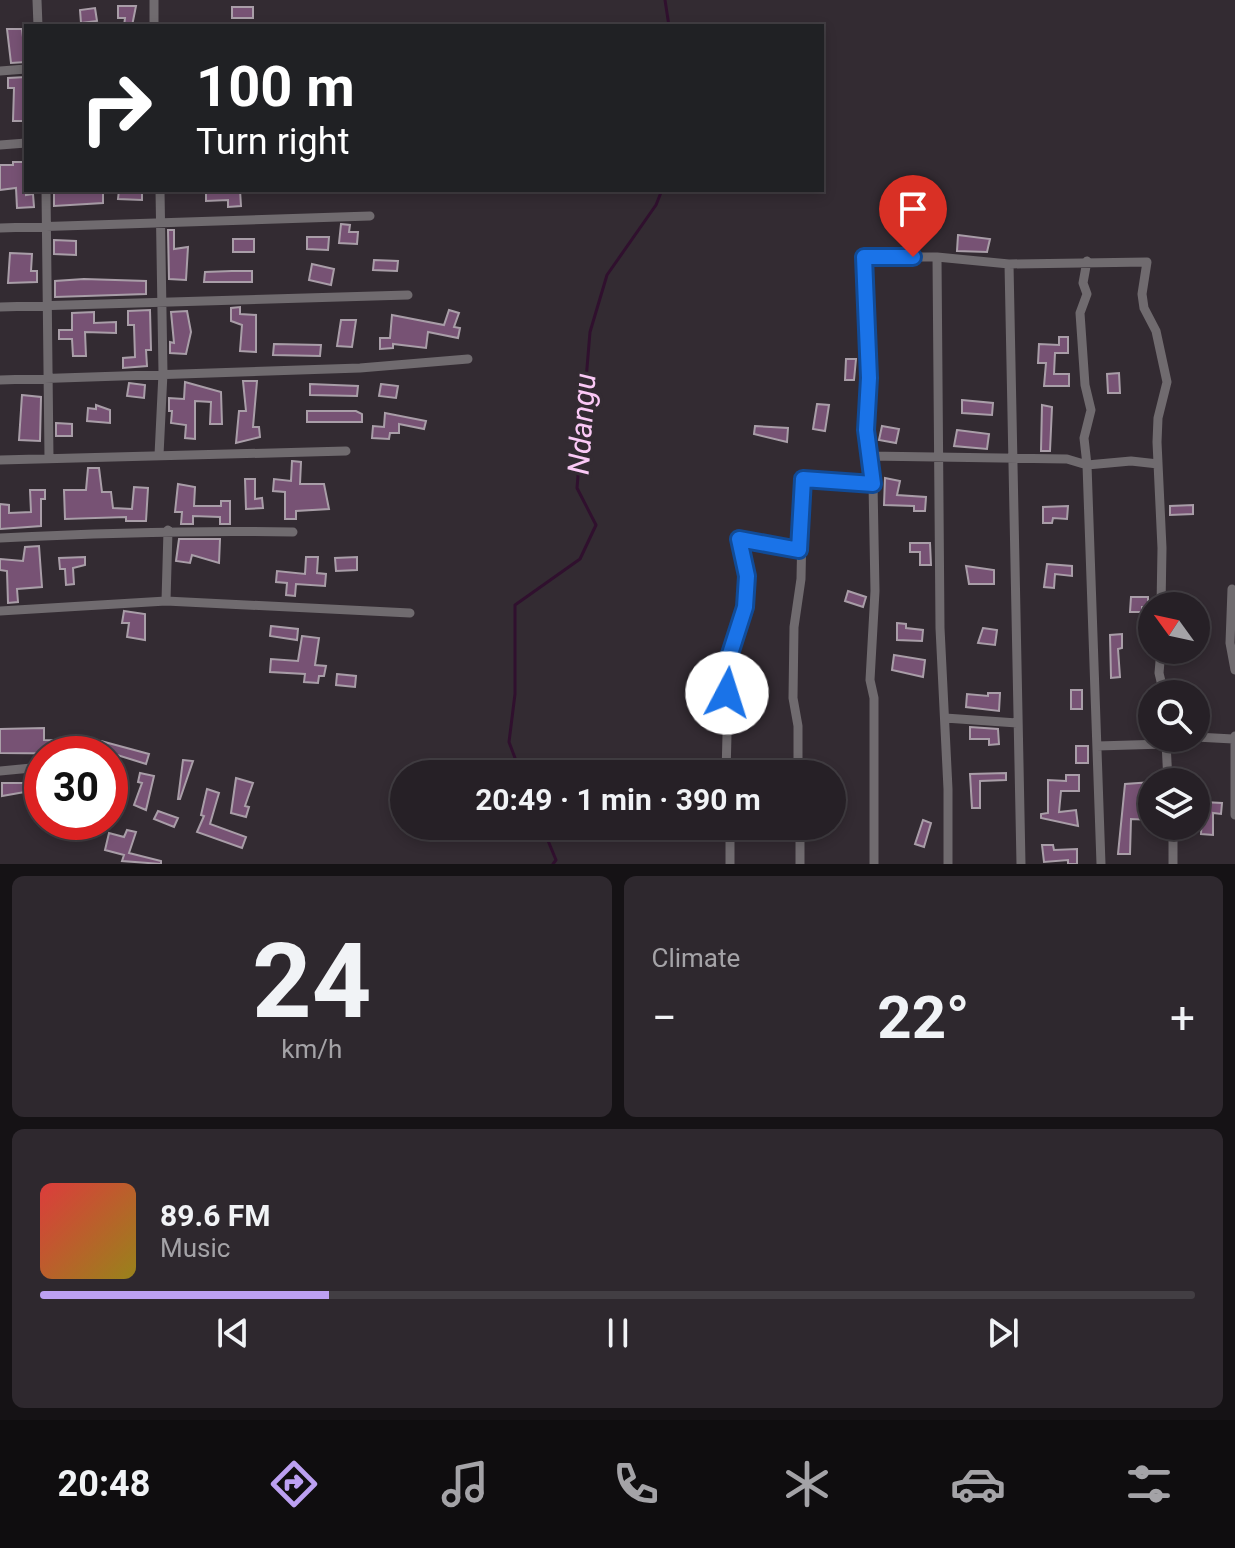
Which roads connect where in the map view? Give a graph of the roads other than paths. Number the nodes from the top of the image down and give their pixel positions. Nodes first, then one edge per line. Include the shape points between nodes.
1 (37, 0) edge
2 (154, 0) edge
3 (38, 24) edge
4 (154, 24) edge
5 (24, 69) edge
6 (0, 71) edge
7 (24, 143) edge
8 (0, 145) edge
9 (46, 192) edge
10 (160, 192) edge
11 (370, 216) dead end
12 (160, 222) junction
13 (47, 227) junction
14 (0, 228) edge
15 (937, 257) junction
16 (1087, 261) junction
17 (1009, 264) junction
18 (408, 295) dead end
19 (161, 300) junction
20 (47, 305) junction
21 (0, 307) edge
22 (468, 359) dead end
23 (163, 373) junction
24 (50, 377) junction
25 (0, 380) edge
26 (346, 451) dead end
27 (159, 455) junction
28 (869, 456) junction
29 (938, 456) junction
30 (49, 458) junction
31 (1013, 459) junction
32 (0, 460) edge
33 (1158, 464) junction
34 (1087, 465) junction
35 (873, 484) junction
36 (168, 530) junction
37 (293, 532) dead end
38 (0, 538) edge
39 (799, 550) junction
40 (1232, 589) dead end
41 (1161, 592) edge
42 (166, 601) junction
43 (0, 611) edge
44 (410, 613) dead end
45 (1235, 670) edge
46 (945, 718) junction
47 (1017, 723) junction
48 (1210, 737) edge
49 (1234, 737) edge
50 (1138, 743) edge
51 (1097, 746) junction
52 (726, 760) edge
53 (798, 760) edge
54 (24, 769) edge
55 (0, 771) edge
56 (1235, 815) edge
57 (730, 840) edge
58 (800, 840) edge
59 (1173, 840) edge
60 (730, 864) edge
61 (800, 864) edge
62 (874, 864) edge
63 (948, 864) edge
64 (1021, 864) edge
65 (1101, 864) edge
66 (1173, 864) edge

1 - 3 street
2 - 4 street
5 - 6 street
7 - 8 street
9 - 13 street
10 - 12 street
11 - 12 street
12 - 13 street
12 - 19 street
13 - 14 street
13 - 20 street
15 - 17 street
15 - 28 street via 864,257
15 - 29 street
16 - 17 street
16 - 33 street via 1147,262 1144,308 1156,331 1167,382 1158,418
16 - 34 street via 1087,294 1080,313 1091,410 1084,438
17 - 31 street
18 - 19 street
19 - 20 street
19 - 23 street
20 - 21 street
20 - 24 street
22 - 23 street via 360,368
23 - 24 street
23 - 27 street
24 - 25 street
24 - 30 street
26 - 27 street
27 - 30 street
28 - 29 street
28 - 35 street
29 - 31 street
29 - 46 street
30 - 32 street
31 - 34 street via 1067,459
31 - 47 street
33 - 34 street
33 - 41 street
34 - 51 street
35 - 39 street via 803,479
35 - 62 street
36 - 37 street
36 - 38 street
36 - 42 street
39 - 52 street via 739,539 747,576 745,607 729,657
39 - 53 street via 793,698
40 - 45 street
42 - 43 street
42 - 44 street
46 - 47 street
46 - 63 street
47 - 64 street
48 - 49 street
49 - 56 street
50 - 51 street
51 - 65 street
54 - 55 street
57 - 60 street
58 - 61 street
59 - 66 street

